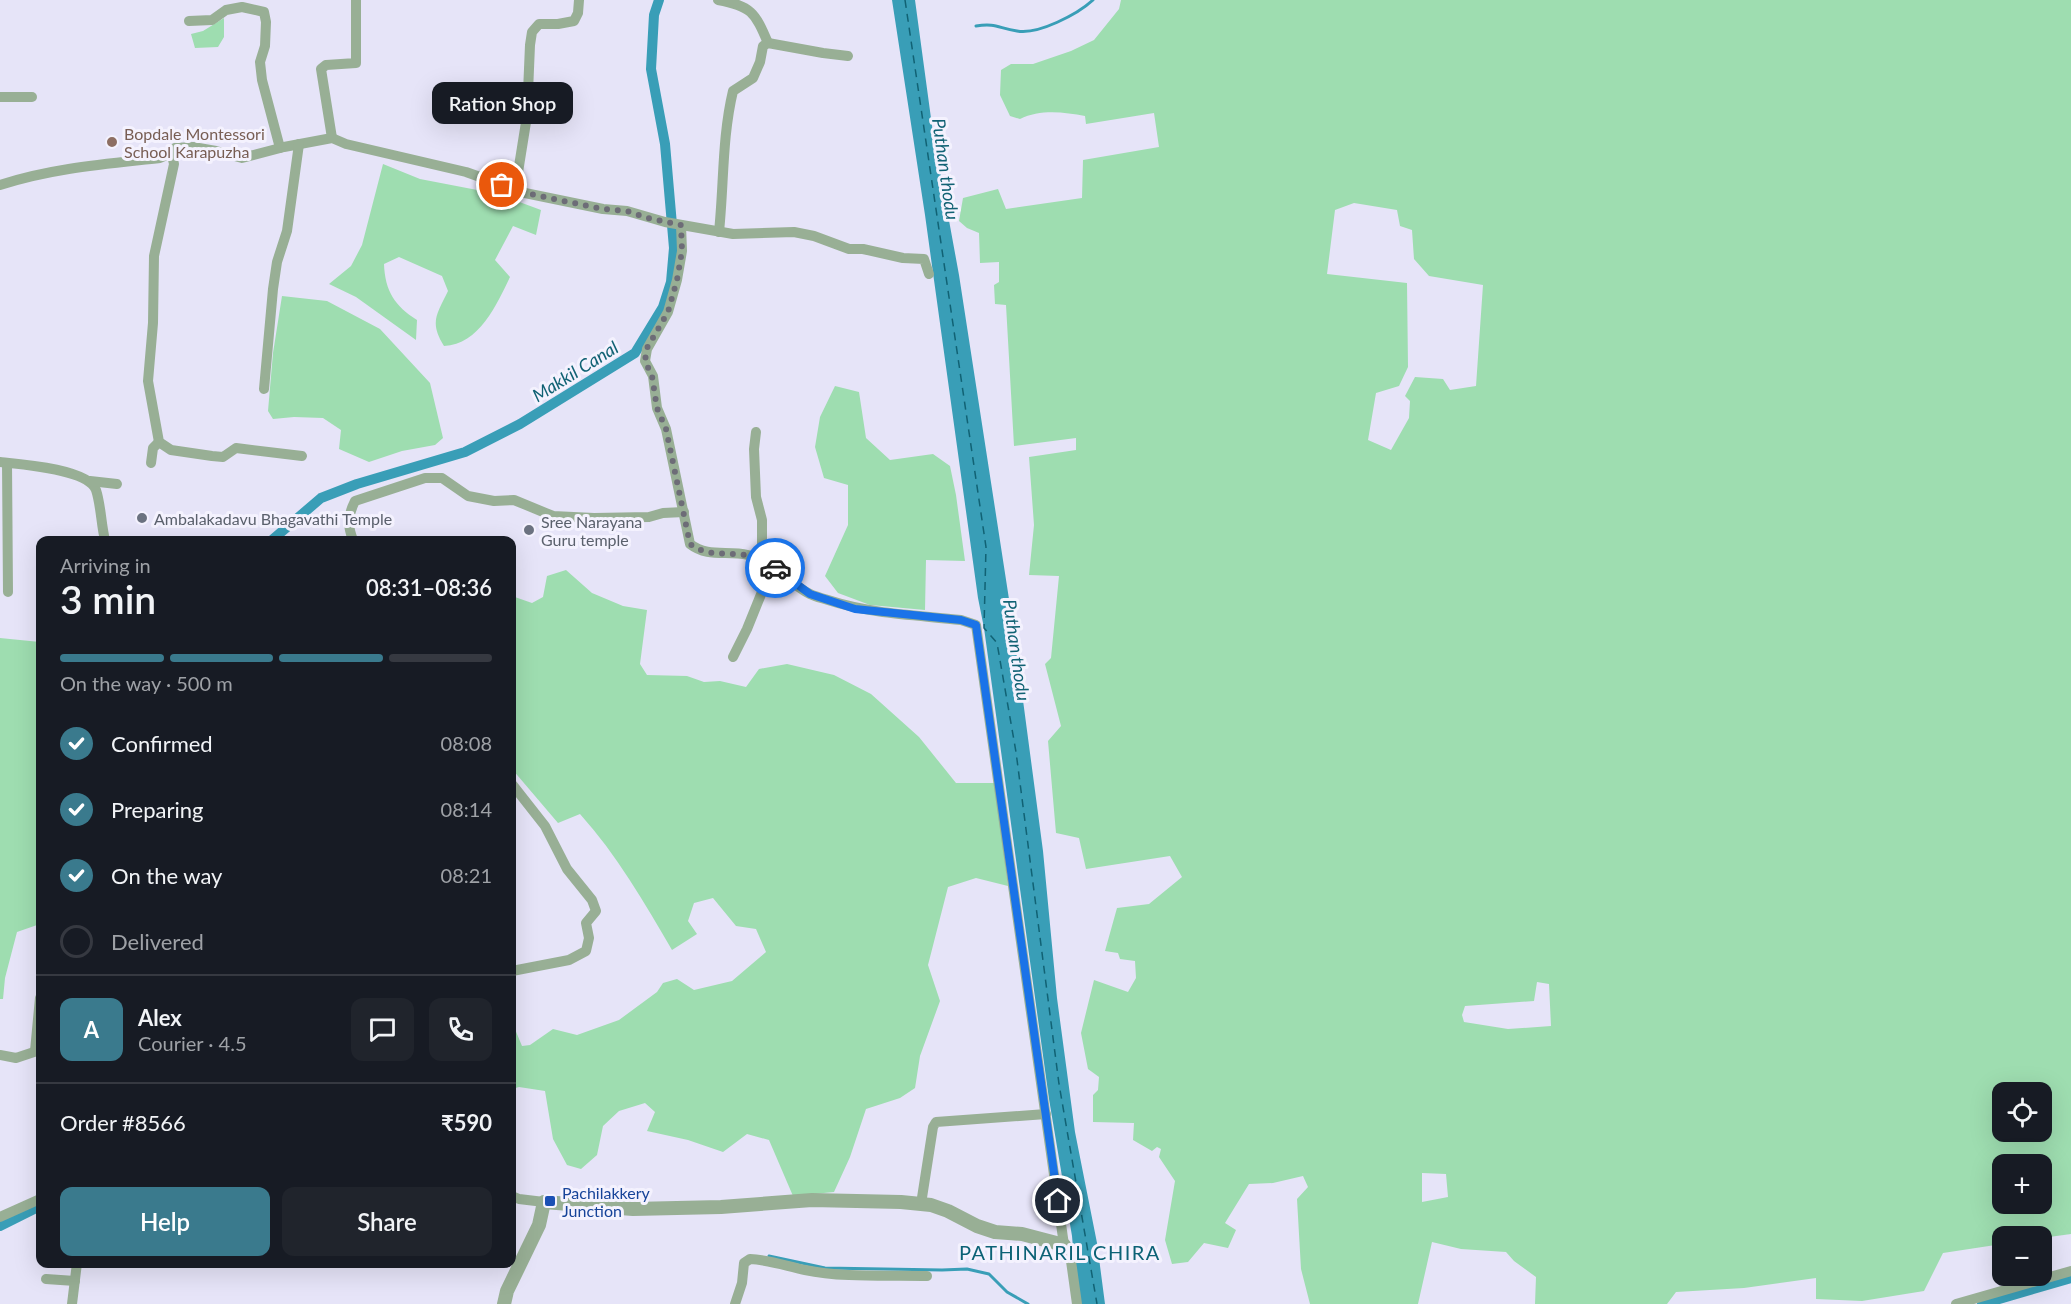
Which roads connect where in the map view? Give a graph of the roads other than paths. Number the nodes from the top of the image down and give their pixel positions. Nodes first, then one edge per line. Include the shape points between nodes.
1 (356, 0) edge
2 (579, 0) edge
3 (718, 0) edge
4 (189, 21) dead end
5 (768, 43) junction
6 (848, 56) dead end
7 (0, 97) edge
8 (32, 97) dead end
9 (332, 138) junction
10 (299, 144) junction
11 (280, 148) junction
12 (171, 151) junction
13 (0, 184) edge
14 (515, 191) junction
15 (679, 225) junction
16 (719, 232) junction
17 (929, 274) dead end
18 (264, 389) dead end
19 (756, 432) dead end
20 (159, 442) junction
21 (302, 456) dead end
22 (4, 462) edge
23 (151, 463) dead end
24 (90, 481) junction
25 (117, 484) dead end
26 (684, 512) junction
27 (104, 536) edge
28 (351, 536) edge
29 (761, 561) junction
30 (8, 592) dead end
31 (733, 657) dead end
32 (516, 789) edge
33 (516, 969) edge
34 (36, 1051) edge
35 (0, 1054) edge
36 (1046, 1114) junction
37 (516, 1198) edge
38 (36, 1200) edge
39 (544, 1202) junction
40 (921, 1204) junction
41 (0, 1217) edge
42 (1064, 1245) junction
43 (76, 1268) edge
44 (2071, 1271) edge
45 (927, 1276) dead end
46 (46, 1279) dead end
47 (75, 1281) junction
48 (72, 1304) edge
49 (504, 1304) edge
50 (735, 1304) edge
51 (1077, 1304) edge
52 (1956, 1304) edge

1 - 9 street via 356,63 326,64 321,69
2 - 14 street via 574,21 539,24 532,32 527,116
3 - 5 street via 748,8
4 - 11 street via 212,20 226,10 242,7 264,12 267,22 260,62 262,80
5 - 6 street
5 - 16 street via 763,46 753,78 733,91 724,136
7 - 8 street
9 - 10 street
9 - 14 street via 465,172
10 - 11 street
10 - 18 street via 287,231 273,289
11 - 12 street via 247,158 193,147
12 - 13 street via 160,159 51,171
12 - 20 street via 174,164 154,256 148,381
14 - 15 street via 627,211
15 - 16 street
15 - 26 street via 682,251 677,280 668,312 647,348 645,361 666,429
16 - 17 street via 808,234 849,249 924,259
19 - 29 street
20 - 21 street via 171,450 212,456 223,457 236,448
20 - 23 street via 153,448
22 - 24 street via 39,466
22 - 30 street
24 - 25 street
24 - 27 street
26 - 28 street via 649,517 554,516 514,500 494,501 468,495 442,478 425,478 355,501 349,513
26 - 29 street via 690,544 697,549 711,554 747,555
29 - 31 street via 762,592
29 - 36 street via 810,594 855,609 961,620 980,627
32 - 33 street via 545,826 567,869 596,911 586,924 586,951 569,960
34 - 35 street via 16,1058
36 - 40 street via 936,1122
36 - 42 street
37 - 39 street
38 - 41 street
39 - 40 street via 633,1209 812,1200
39 - 49 street via 539,1226
40 - 42 street via 948,1211 995,1232 1022,1234
42 - 51 street via 1071,1262
43 - 47 street
44 - 52 street
45 - 50 street via 834,1274 750,1259 744,1263
46 - 47 street
47 - 48 street

